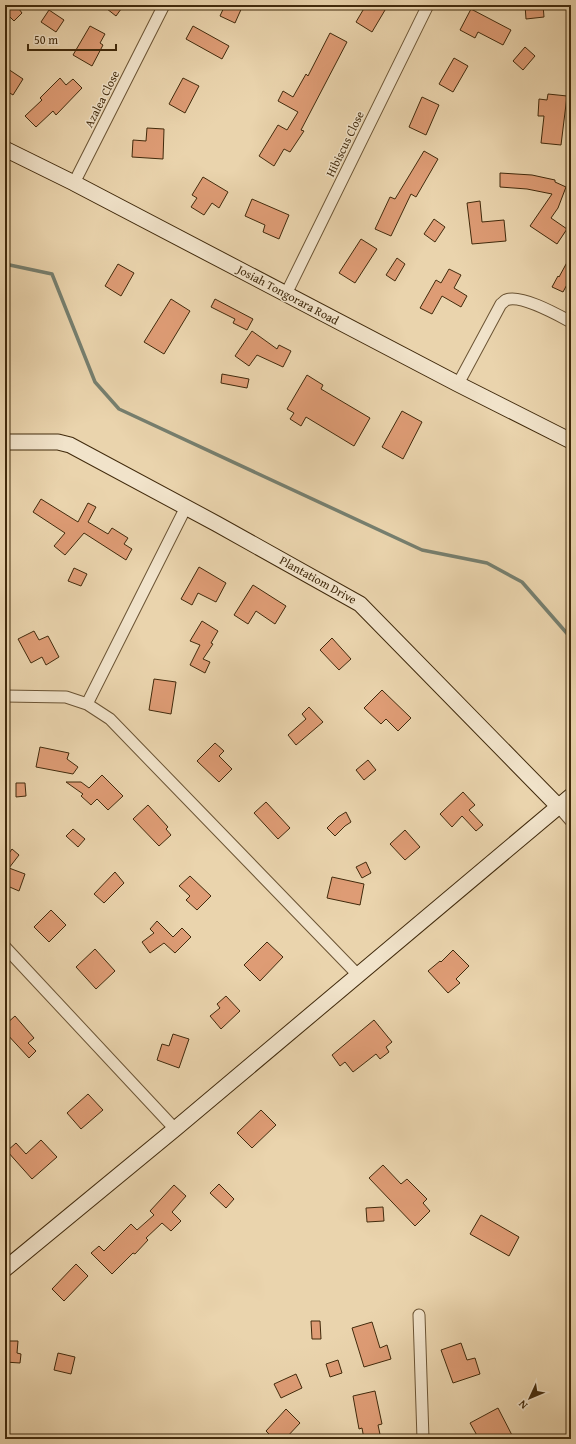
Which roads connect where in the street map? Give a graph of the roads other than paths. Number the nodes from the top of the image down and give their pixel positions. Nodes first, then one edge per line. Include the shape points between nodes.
1 (164, 5) edge
2 (428, 5) edge
3 (5, 150) edge
4 (74, 183) junction
5 (286, 294) junction
6 (571, 322) edge
7 (458, 384) junction
8 (571, 440) edge
9 (5, 442) edge
10 (186, 507) junction
11 (5, 696) edge
12 (88, 704) junction
13 (571, 796) edge
14 (558, 806) junction
15 (571, 821) edge
16 (5, 947) edge
17 (358, 974) junction
18 (175, 1129) junction
19 (5, 1269) edge
20 (419, 1315) dead end
21 (423, 1439) edge

1 - 4 street, Azalea Close
2 - 5 street, Hibiscus Close
3 - 4 street, Josiah Tongorara Road
4 - 5 street, Josiah Tongorara Road
5 - 7 street, Josiah Tongorara Road
6 - 7 street via 540,306 506,300 501,304
7 - 8 street, Josiah Tongorara Road
9 - 10 street, Plantatiom Drive via 58,442 70,445
10 - 12 street
10 - 14 street, Plantatiom Drive via 360,604
11 - 12 street via 66,697
12 - 17 street via 110,719
13 - 14 street
14 - 15 street
14 - 17 street
16 - 18 street
17 - 18 street
18 - 19 street
20 - 21 street

